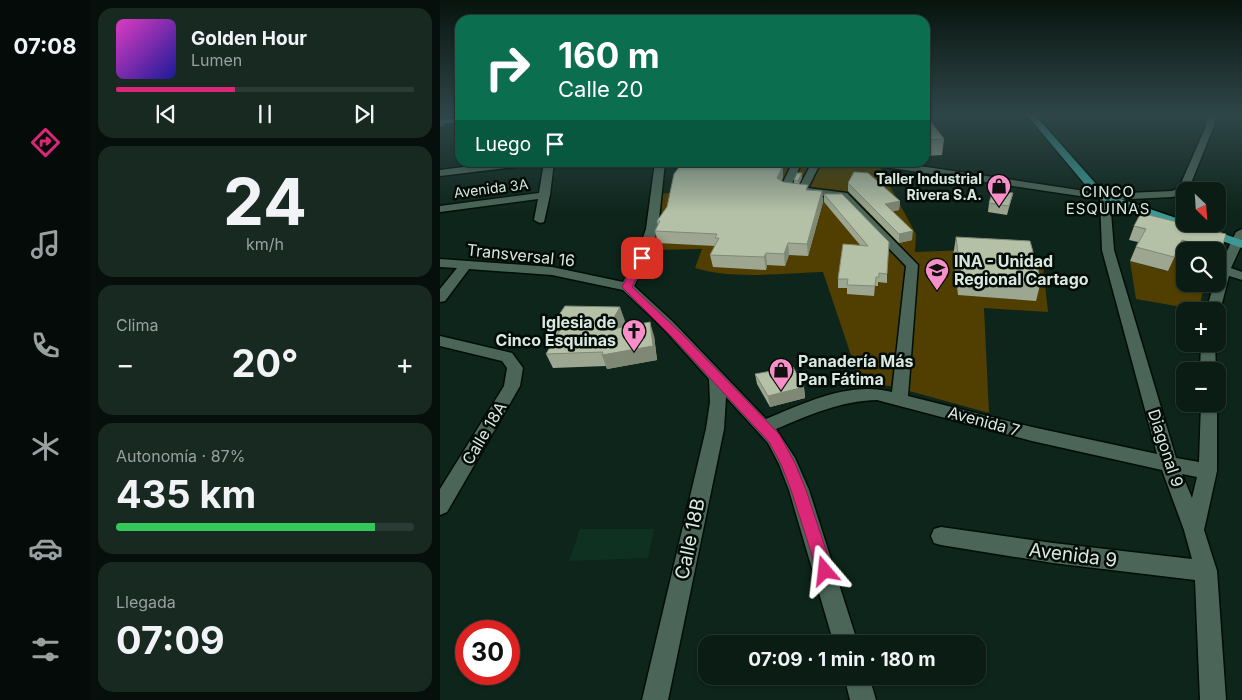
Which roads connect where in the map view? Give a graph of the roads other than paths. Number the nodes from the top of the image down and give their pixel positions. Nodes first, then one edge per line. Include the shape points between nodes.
1 (1059, 148) edge
2 (1200, 148) edge
3 (489, 167) edge
4 (548, 167) edge
5 (659, 167) edge
6 (795, 167) edge
7 (798, 167) edge
8 (814, 167) edge
9 (905, 167) edge
10 (811, 172) junction
11 (440, 173) edge
12 (802, 190) junction
13 (545, 195) junction
14 (1105, 197) junction
15 (440, 209) edge
16 (540, 220) dead end
17 (1241, 239) edge
18 (440, 263) edge
19 (466, 265) junction
20 (1226, 266) edge
21 (1226, 271) edge
22 (1242, 276) edge
23 (627, 287) junction
24 (440, 298) edge
25 (440, 341) edge
26 (717, 376) junction
27 (899, 399) junction
28 (1209, 412) edge
29 (763, 427) junction
30 (1169, 464) junction
31 (1208, 471) junction
32 (440, 506) edge
33 (1194, 530) junction
34 (941, 536) dead end
35 (1206, 571) junction
36 (843, 635) edge
37 (859, 685) edge
38 (655, 700) edge
39 (863, 700) edge
40 (1214, 700) edge

1 - 14 main road
2 - 14 street via 1181,192
3 - 11 street
4 - 13 street
5 - 23 street via 652,229
6 - 12 street via 785,188
7 - 10 street
8 - 10 street
9 - 14 street
10 - 12 street
12 - 27 street via 843,195 912,265
13 - 15 street, Avenida 3A
13 - 16 street
14 - 17 main road
14 - 30 street, Diagonal 9 via 1108,250
17 - 20 street
18 - 19 street, Transversal 16
19 - 23 street, Transversal 16 via 552,271
19 - 24 street
21 - 22 street
23 - 26 street
25 - 32 street, Calle 18A via 507,357 515,368 512,386
26 - 29 street
26 - 38 street, Calle 18B via 714,429
27 - 29 street, Avenida 7 via 877,394 854,395
27 - 30 street, Avenida 7 via 1032,434
28 - 31 street
29 - 36 street via 774,438 799,490
30 - 31 street, Avenida 7
30 - 33 street, Diagonal 9
31 - 33 street
33 - 35 street, Diagonal 9
34 - 35 street, Avenida 9
35 - 40 street, Diagonal 9
37 - 39 street

